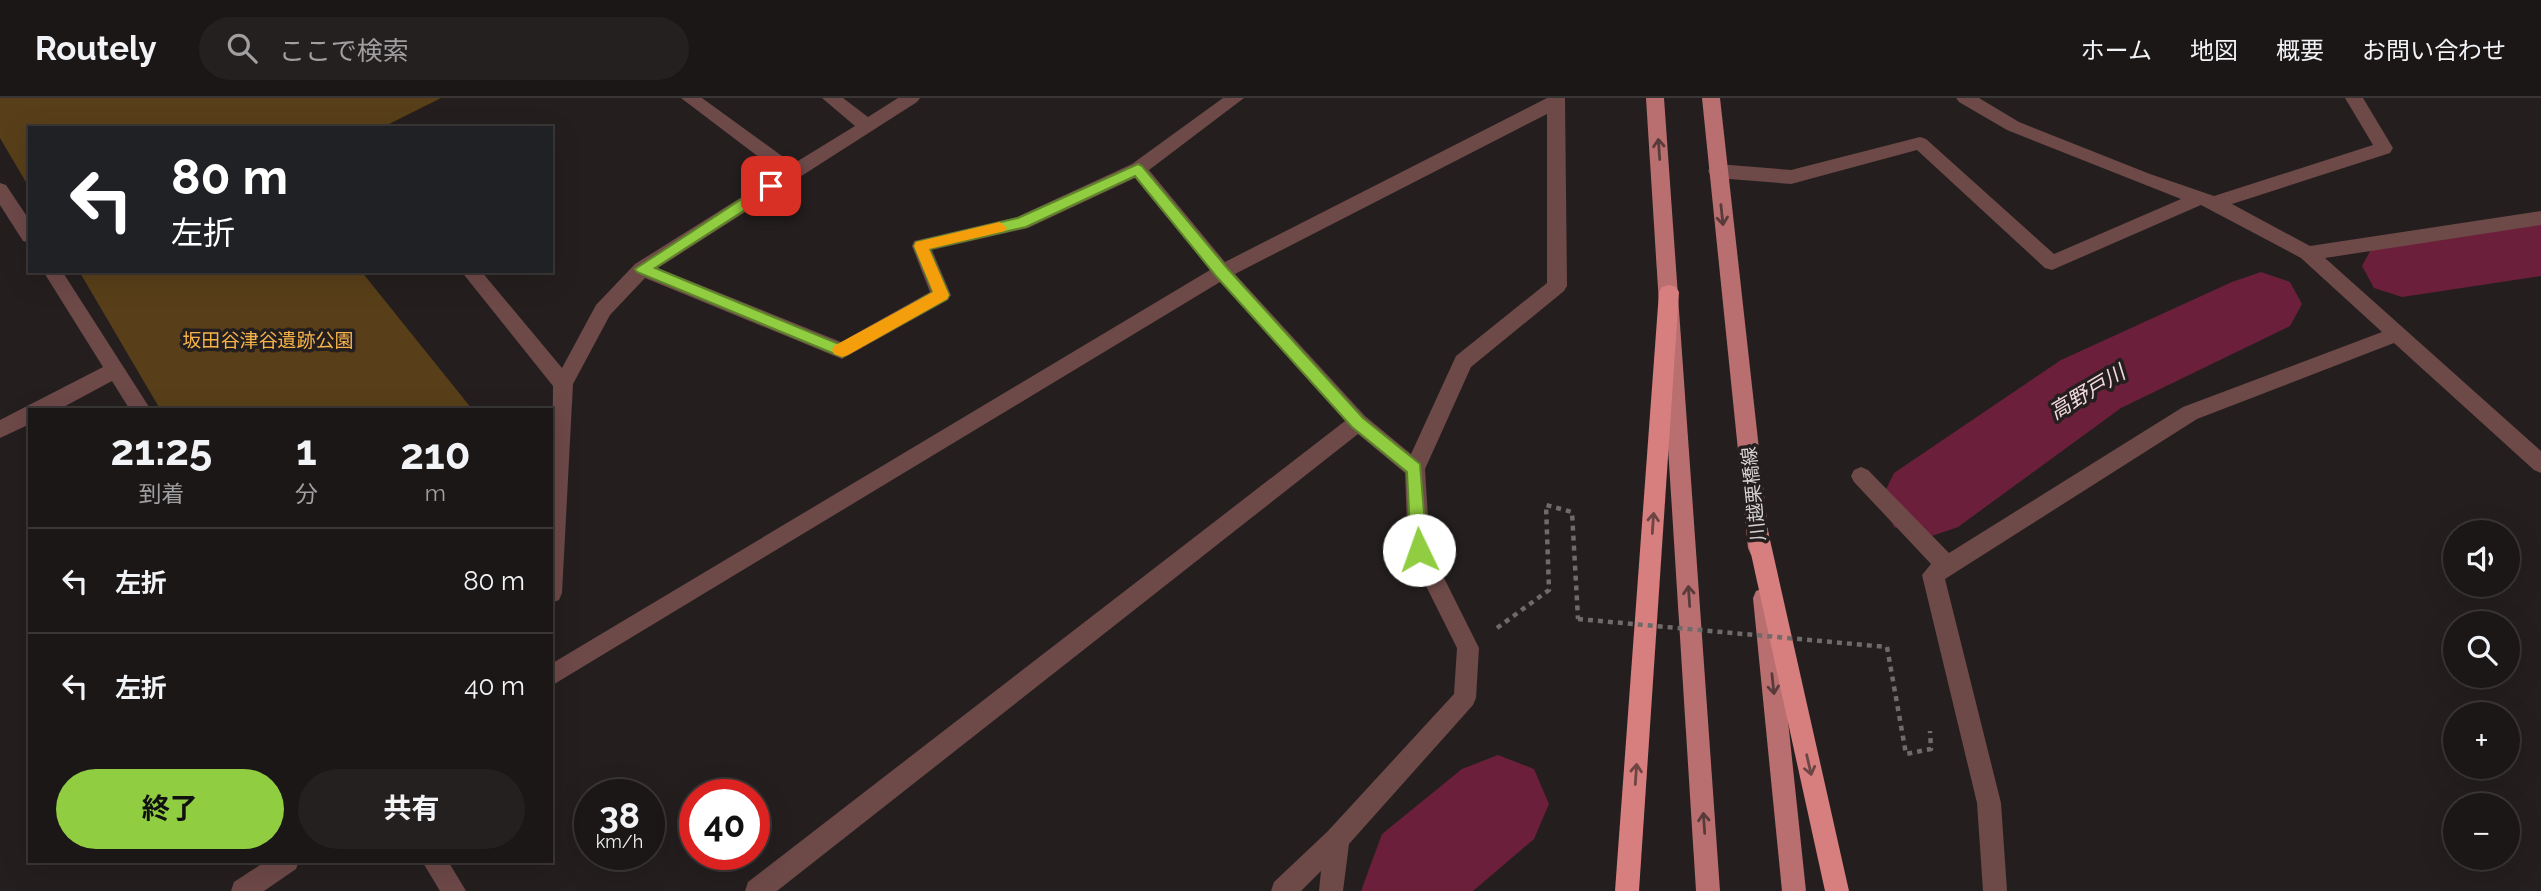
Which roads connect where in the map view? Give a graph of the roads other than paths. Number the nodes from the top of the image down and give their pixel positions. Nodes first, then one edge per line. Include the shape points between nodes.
1 (690, 98) edge
2 (831, 98) edge
3 (911, 98) edge
4 (1235, 98) edge
5 (1655, 98) edge
6 (1711, 98) edge
7 (1965, 98) edge
8 (2354, 98) edge
9 (1556, 100) edge
10 (867, 126) junction
11 (1138, 169) junction
12 (1717, 171) junction
13 (793, 173) junction
14 (0, 190) edge
15 (2207, 200) junction
16 (2541, 218) edge
17 (28, 233) edge
18 (2308, 253) junction
19 (642, 269) junction
20 (1222, 272) junction
21 (53, 273) edge
22 (472, 273) edge
23 (1669, 292) junction
24 (2397, 334) junction
25 (116, 370) junction
26 (563, 384) junction
27 (43, 408) edge
28 (140, 408) edge
29 (28, 415) edge
30 (1358, 422) junction
31 (0, 430) edge
32 (2541, 464) edge
33 (1415, 469) junction
34 (1861, 475) dead end
35 (1757, 531) junction
36 (553, 558) edge
37 (1947, 566) junction
38 (553, 675) edge
39 (1338, 839) junction
40 (284, 863) edge
41 (435, 863) edge
42 (243, 891) edge
43 (454, 891) edge
44 (757, 891) edge
45 (1283, 891) edge
46 (1331, 891) edge
47 (1627, 891) edge
48 (1708, 891) edge
49 (1794, 891) edge
50 (1836, 891) edge
51 (1995, 891) edge

1 - 13 street
2 - 10 street
3 - 10 street
4 - 11 street
23 -> 5 main road
6 - 12 main road, 川越栗橋線
7 - 15 street via 2013,125
8 - 15 street via 2384,148
9 - 20 street
9 - 33 street via 1557,286 1464,362
10 - 13 street
11 - 19 street via 1021,223 921,246 942,295 842,351
11 - 20 street
12 - 15 street via 1791,177 1920,143 2052,263
12 -> 35 main road, 川越栗橋線
13 - 19 street
14 - 17 street
15 - 18 street
16 - 18 street
18 - 24 street
19 - 26 street via 603,310
20 - 30 street
20 - 38 street
21 - 25 street
22 - 26 street
47 -> 23 highway
48 -> 23 main road
24 - 32 street
24 - 37 street via 2190,413
25 - 27 street
25 - 28 street
26 - 36 street
29 - 31 street
30 - 33 street
30 - 44 street
33 - 39 street via 1419,550 1468,648 1465,698
34 - 37 street
35 -> 49 main road, 川越栗橋線
35 -> 50 highway
37 - 51 street via 1933,575 1989,803
39 - 45 street
39 - 46 street
40 - 42 street
41 - 43 street

